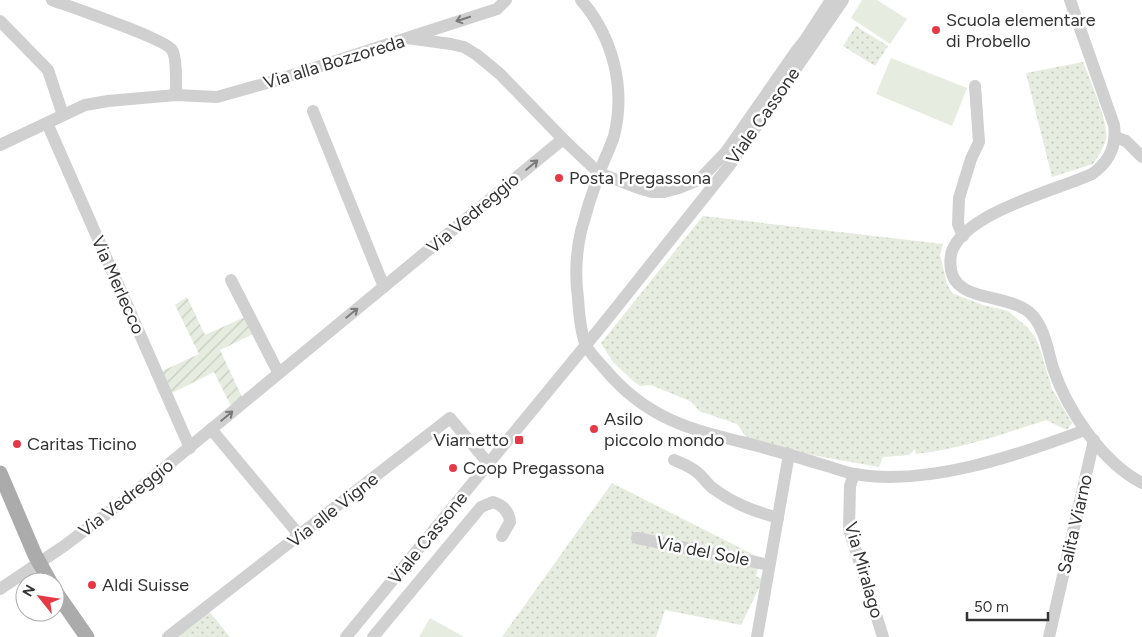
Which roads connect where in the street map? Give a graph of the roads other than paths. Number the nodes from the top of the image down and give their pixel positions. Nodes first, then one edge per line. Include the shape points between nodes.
1 (52, 0) edge
2 (506, 0) edge
3 (581, 0) edge
4 (831, 0) edge
5 (843, 0) edge
6 (1070, 0) edge
7 (0, 21) edge
8 (407, 38) junction
9 (974, 86) dead end
10 (176, 96) junction
11 (313, 111) dead end
12 (63, 115) junction
13 (47, 123) junction
14 (1115, 137) junction
15 (563, 139) junction
16 (0, 145) edge
17 (1142, 156) edge
18 (599, 173) junction
19 (963, 236) junction
20 (231, 280) dead end
21 (384, 288) junction
22 (585, 346) junction
23 (278, 372) junction
24 (211, 429) junction
25 (1085, 430) junction
26 (1094, 440) junction
27 (190, 448) junction
28 (789, 454) junction
29 (674, 460) dead end
30 (488, 463) junction
31 (0, 473) edge
32 (854, 474) junction
33 (1142, 482) edge
34 (778, 518) junction
35 (300, 536) junction
36 (502, 536) dead end
37 (638, 538) dead end
38 (39, 563) junction
39 (769, 565) junction
40 (44, 572) edge
41 (0, 589) edge
42 (65, 605) edge
43 (87, 637) edge
44 (168, 637) edge
45 (346, 637) edge
46 (373, 637) edge
47 (757, 637) edge
48 (884, 637) edge
49 (1049, 637) edge

1 - 10 street via 169,46 174,55
2 -> 8 street via 498,9
3 - 18 street via 604,34 616,72 618,93 614,135
4 - 18 street, Via alla Bozzoreda via 726,152 703,176 679,188 652,192
5 - 22 street, Viale Cassone via 729,166
6 - 14 street via 1114,125
7 - 12 street via 48,70
8 - 10 street, Via alla Bozzoreda via 217,97
8 - 15 street, Via alla Bozzoreda via 451,44 477,54
9 - 19 street via 979,142 959,198 958,224
10 - 12 street, Via alla Bozzoreda via 94,103
11 - 21 street
12 - 13 street, Via alla Bozzoreda
13 - 16 street, Via alla Bozzoreda
13 - 27 street, Via Merlecco
14 - 17 street via 1126,141
14 - 19 street via 1108,157 1092,174 1000,211
15 - 18 street, Via alla Bozzoreda
21 -> 15 street, Via Vedreggio
18 - 22 street via 578,246 576,284
19 - 25 street via 951,254 955,280 967,291 1017,305 1032,314 1044,338 1062,393
20 - 23 street
23 -> 21 street, Via Vedreggio
22 - 28 street via 628,392 650,410 696,430
22 - 30 street, Viale Cassone
24 -> 23 street, Via Vedreggio
24 - 27 street, Via Vedreggio
24 - 35 street
25 - 26 street
25 - 32 street via 1036,449 944,472 918,476
26 - 33 street via 1120,467
26 - 49 street, Salita Viarno
27 - 38 street, Via Vedreggio
28 - 32 street
28 - 34 street, Via del Sole
29 - 34 street via 698,472 711,488 734,503
30 - 35 street, Via alle Vigne via 450,418
30 - 45 street, Viale Cassone
31 - 38 main road
32 - 48 street, Via Miralago via 850,486 849,529
34 - 39 street, Via del Sole
35 - 44 street, Via alle Vigne
36 - 46 street, Viale Cassone via 510,522 507,511 494,502 481,506
37 - 39 street, Via del Sole
38 - 40 main road
38 - 41 street, Via Vedreggio
39 - 47 street, Via del Sole
42 - 43 main road

